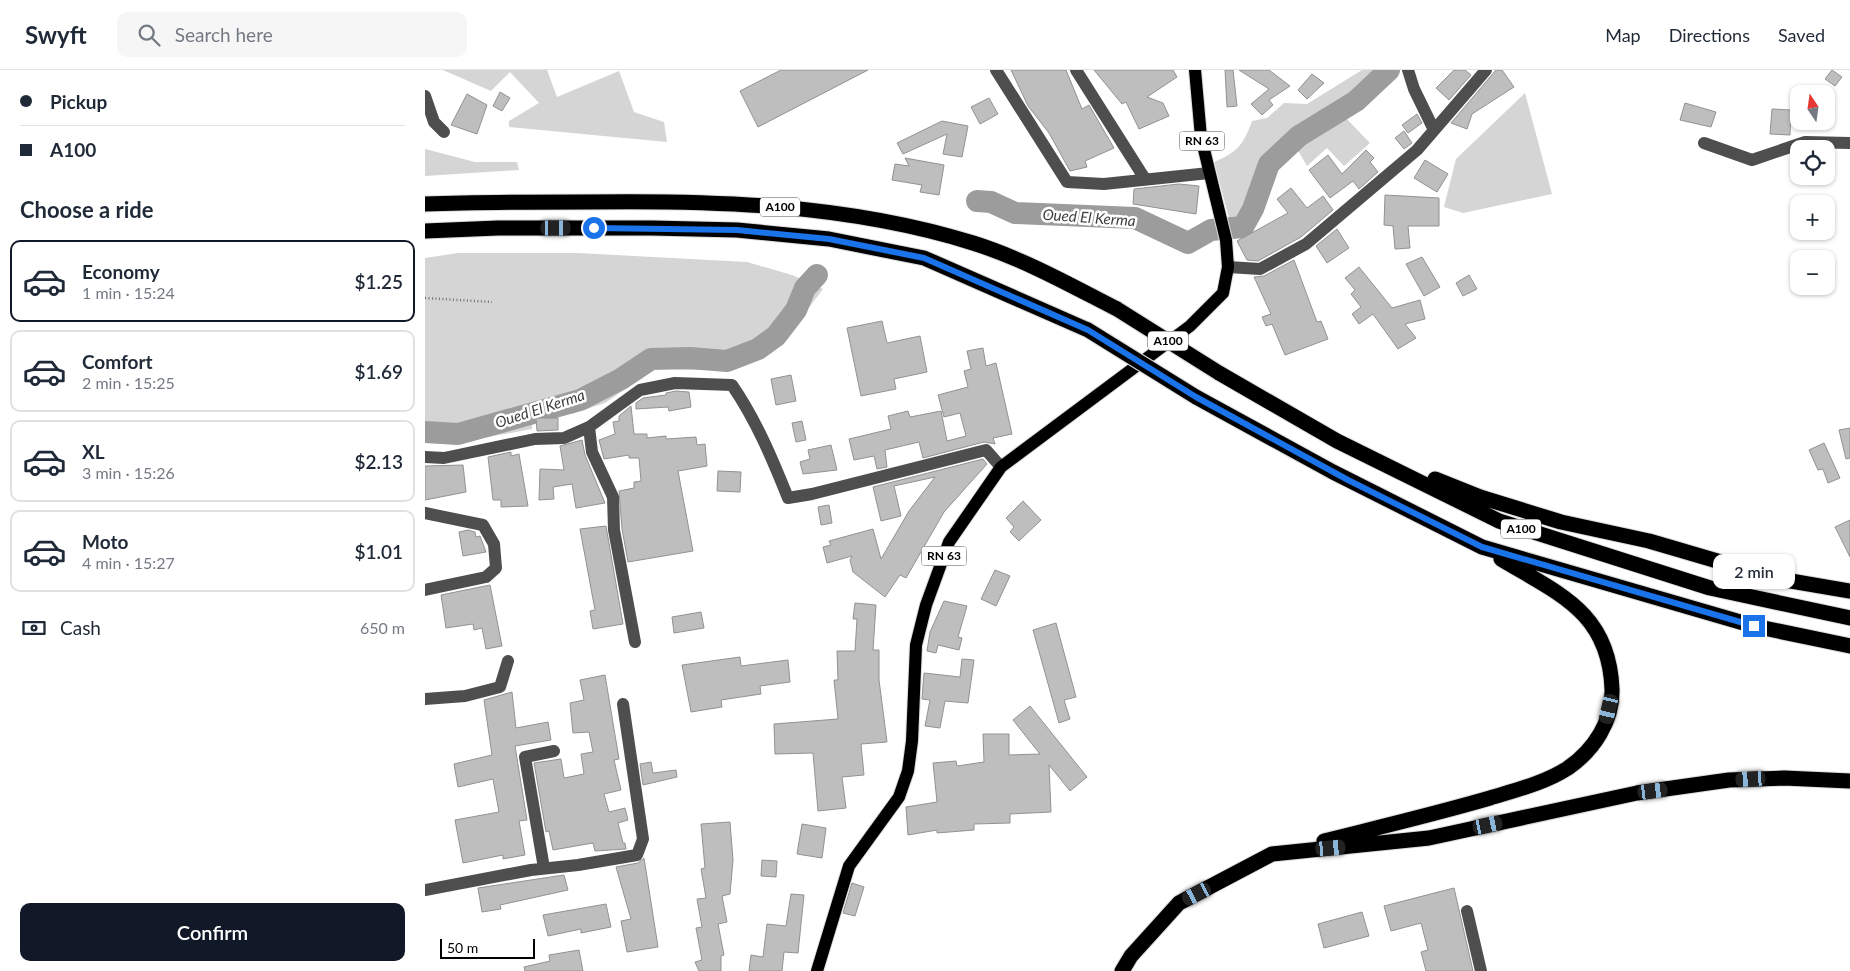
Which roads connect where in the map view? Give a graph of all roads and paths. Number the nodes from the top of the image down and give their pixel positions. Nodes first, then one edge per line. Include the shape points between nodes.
1 (996, 70) edge
2 (1076, 70) edge
3 (1195, 70) edge
4 (1408, 70) edge
5 (1486, 70) edge
6 (425, 96) edge
7 (1435, 130) junction
8 (444, 132) dead end
9 (1704, 143) dead end
10 (1850, 143) edge
11 (1209, 173) junction
12 (1145, 179) junction
13 (425, 204) edge
14 (425, 231) edge
15 (1228, 267) junction
16 (425, 298) edge
17 (492, 302) dead end
18 (589, 428) junction
19 (1337, 441) junction
20 (425, 457) edge
21 (1001, 467) junction
22 (425, 513) edge
23 (1482, 547) junction
24 (425, 590) edge
25 (1850, 591) edge
26 (1850, 618) edge
27 (635, 642) dead end
28 (1850, 646) edge
29 (509, 661) dead end
30 (425, 700) edge
31 (623, 704) dead end
32 (554, 751) dead end
33 (1850, 780) edge
34 (1273, 854) junction
35 (544, 868) junction
36 (425, 890) edge
37 (1467, 911) dead end
38 (817, 971) edge
39 (1123, 971) edge
40 (1481, 971) edge

1 - 12 street via 1067,182 1104,184
2 - 12 street
3 - 11 main road, RN 63 via 1201,137
4 - 7 street
5 - 7 street
6 - 8 street via 434,122
7 - 15 street via 1417,150 1306,244 1260,269
9 - 10 street via 1752,160 1805,142
11 - 12 street
11 - 15 main road, RN 63 via 1226,240
13 - 19 highway, A100 / A100, bridge via 738,203 821,211 973,243 1031,265 1117,309
14 - 23 highway, A100 / A100, bridge via 498,228 737,230 829,239 924,258 1088,330 1196,397 1384,499
15 - 21 main road, RN 63 via 1223,292 1190,326
16 - 17 path
18 - 20 street via 564,438 535,439 444,458
18 - 21 street via 640,390 675,383 731,385 766,444 788,498 986,450
18 - 27 street via 592,452 613,497 614,530
19 - 25 highway via 1480,497 1561,522 1649,541 1779,579
19 - 26 highway, A100 / A100 via 1499,521 1711,588
21 - 38 main road, RN 63 via 949,542 939,568 916,645 908,770 899,797 849,866
22 - 24 street via 483,525 494,544 496,568 486,577
23 - 28 highway, A100 / A100 via 1754,626
23 - 34 highway via 1565,598 1587,617 1603,640 1611,667 1612,696 1606,722 1593,746 1568,768 1515,790
29 - 30 street via 500,687 465,696
31 - 35 street via 643,839 637,855
32 - 35 street via 525,757
33 - 34 highway via 1729,780 1637,793 1429,838
34 - 39 highway via 1179,903 1131,956
35 - 36 street
37 - 40 street

